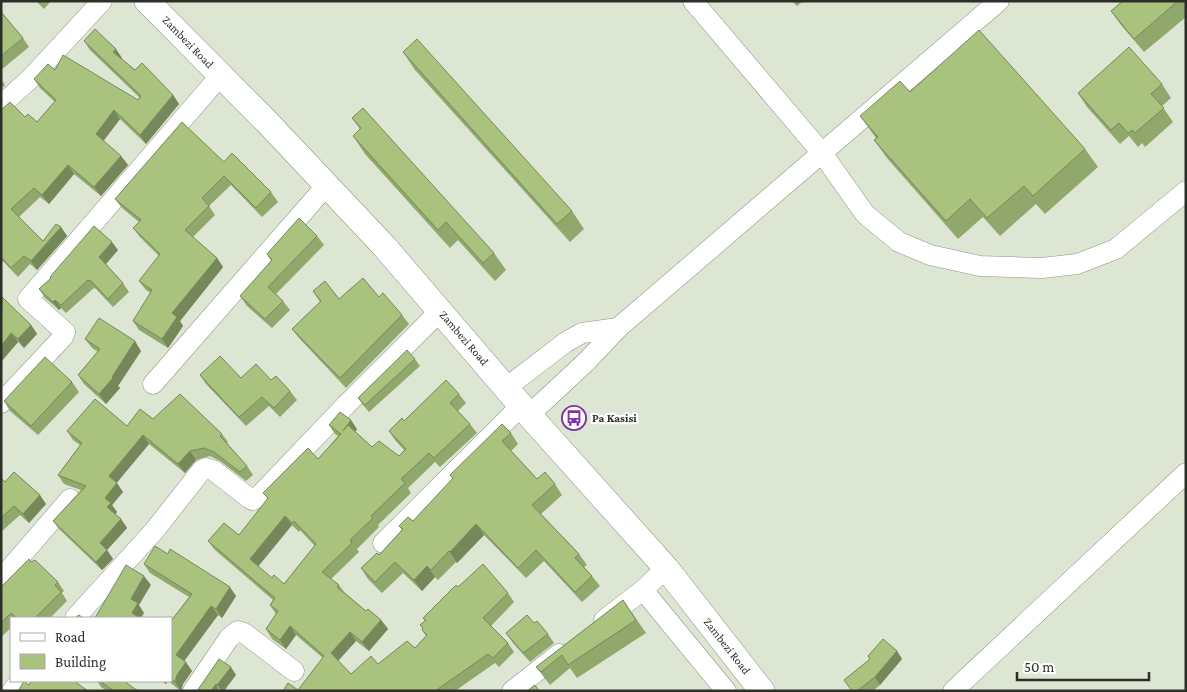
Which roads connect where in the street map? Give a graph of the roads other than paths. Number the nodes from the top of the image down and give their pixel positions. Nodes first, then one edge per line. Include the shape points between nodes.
1 (102, 1) edge
2 (147, 1) edge
3 (693, 1) edge
4 (999, 1) edge
5 (220, 76) junction
6 (1, 105) edge
7 (822, 153) junction
8 (326, 186) junction
9 (1186, 192) edge
10 (440, 311) junction
11 (618, 328) junction
12 (153, 384) dead end
13 (519, 402) junction
14 (1, 403) edge
15 (1186, 473) edge
16 (70, 499) dead end
17 (383, 543) dead end
18 (666, 568) junction
19 (1, 580) edge
20 (643, 590) junction
21 (76, 617) edge
22 (294, 671) dead end
23 (193, 691) edge
24 (512, 691) edge
25 (726, 691) edge
26 (762, 691) edge
27 (953, 691) edge

1 - 6 street via 31,78
2 - 5 main road, Zambezi Road
3 - 7 street
4 - 7 street
5 - 8 main road, Zambezi Road
5 - 14 street via 28,300 65,332
7 - 9 street via 865,214 899,242 930,255 980,266 1042,268 1077,264 1116,248
7 - 11 street
8 - 10 main road, Zambezi Road
8 - 12 street
10 - 13 main road, Zambezi Road
10 - 21 street via 258,497 253,500 213,470 202,470 154,531
11 - 13 street via 587,361
11 - 13 street via 582,333 566,342
13 - 17 street
13 - 18 main road, Zambezi Road
15 - 27 street
16 - 19 street
18 - 20 street
18 - 26 main road, Zambezi Road
20 - 24 street
20 - 25 street
22 - 23 street via 238,631 229,638

